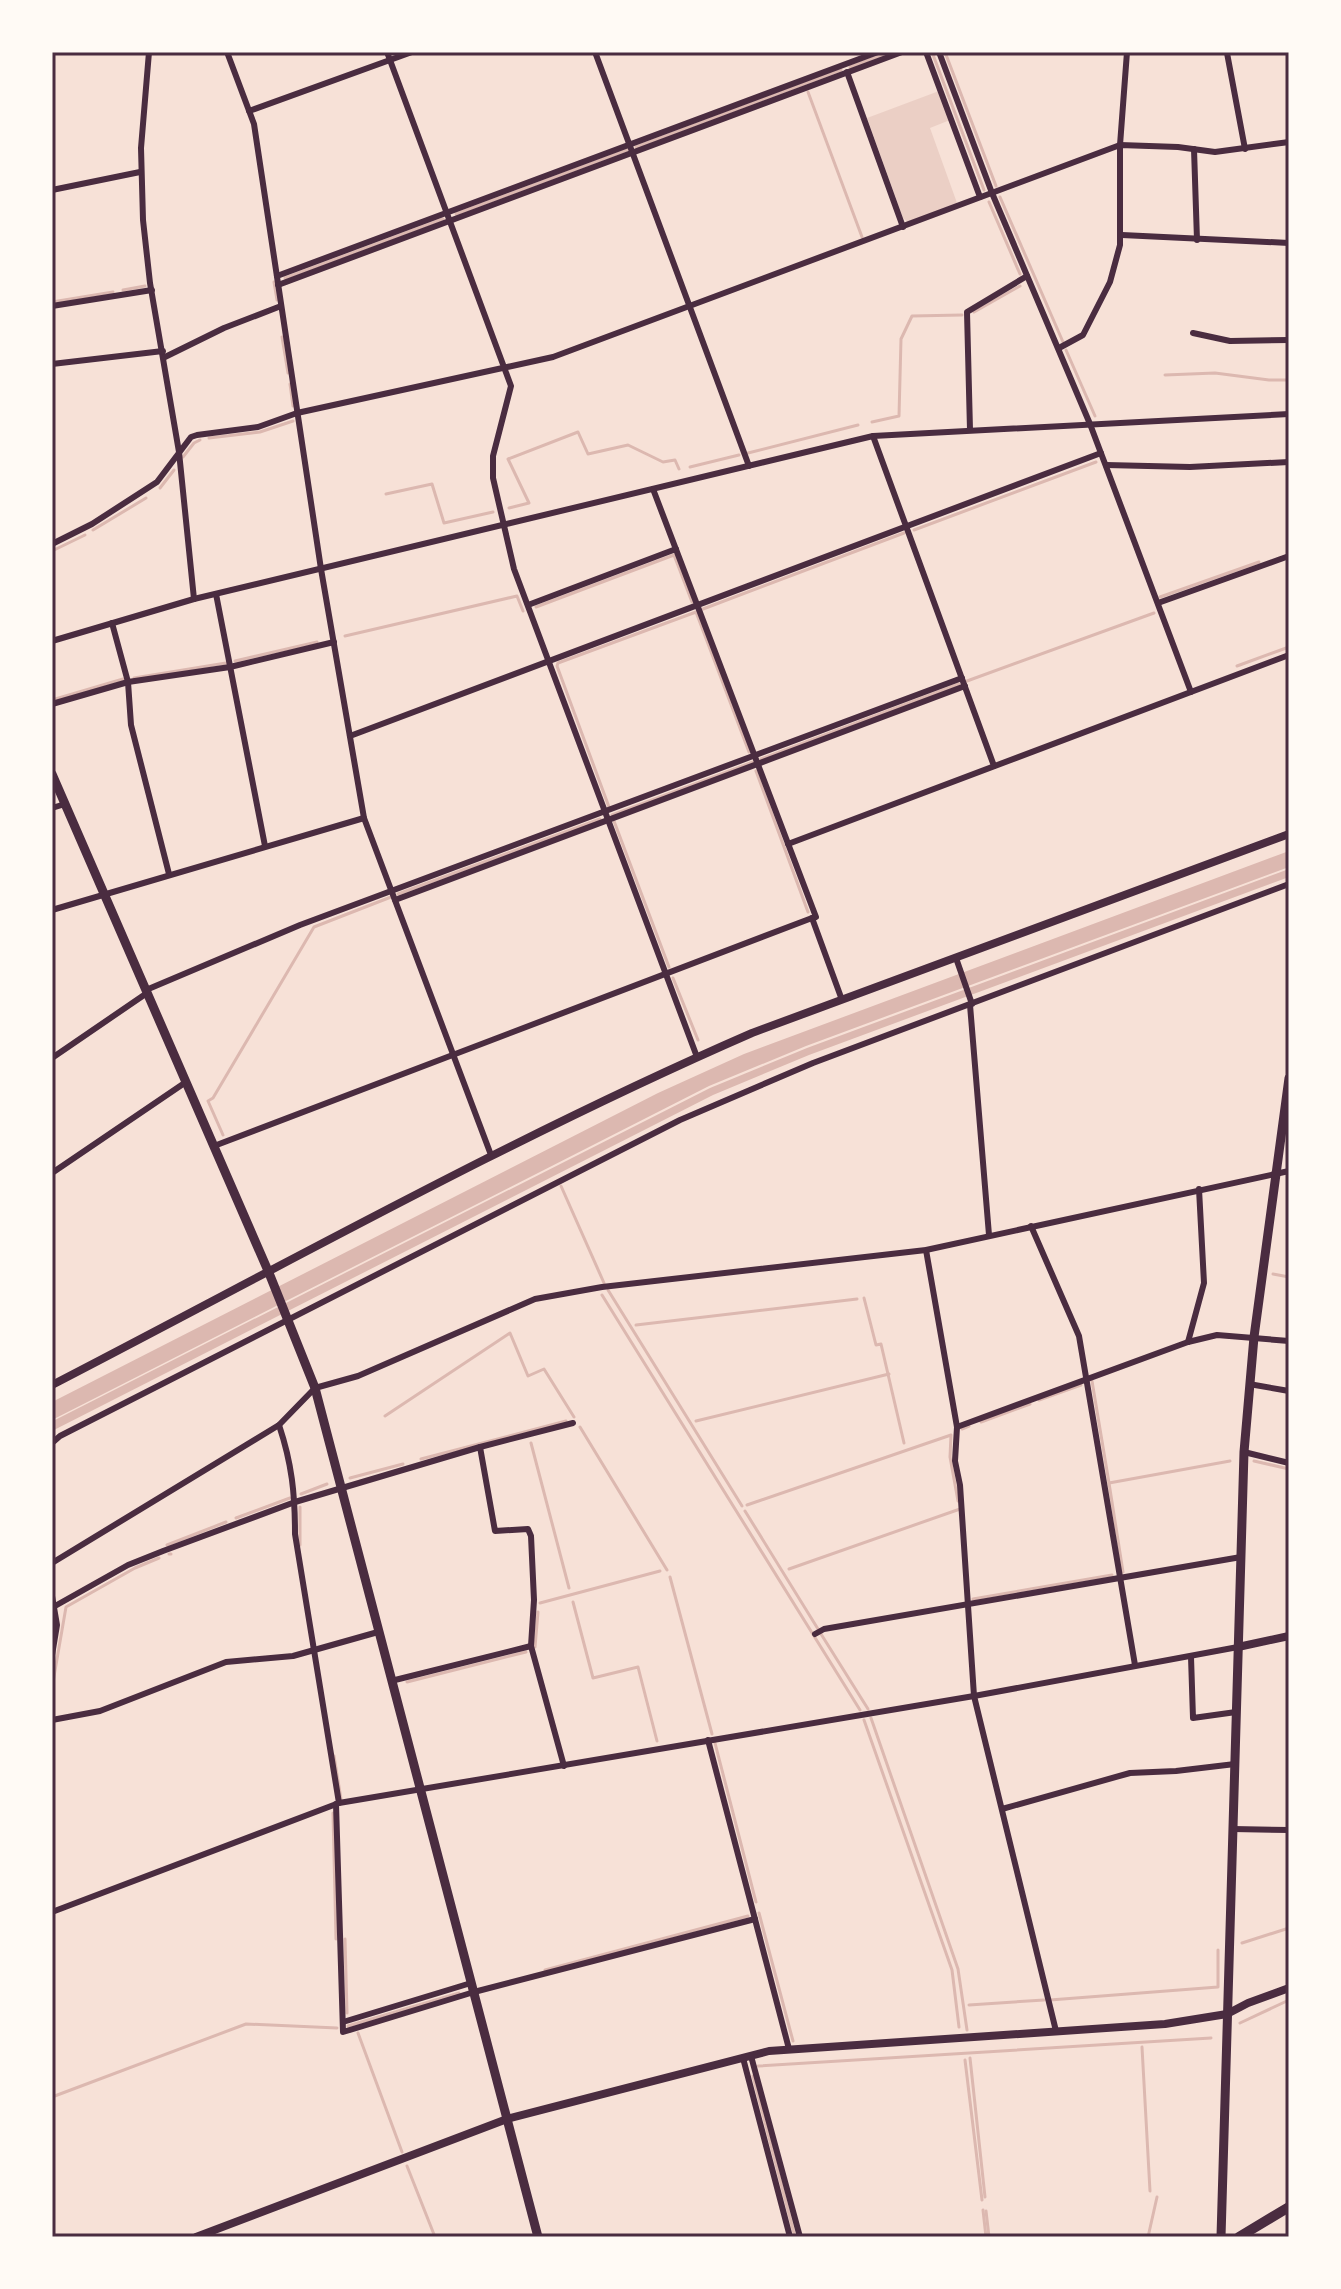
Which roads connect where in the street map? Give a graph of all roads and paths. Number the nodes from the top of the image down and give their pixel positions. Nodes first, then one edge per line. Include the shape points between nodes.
1 (149, 52) edge
2 (227, 52) edge
3 (387, 52) edge
4 (412, 52) edge
5 (595, 52) edge
6 (878, 52) edge
7 (902, 52) edge
8 (926, 52) edge
9 (939, 52) edge
10 (1127, 52) edge
11 (1229, 52) edge
12 (390, 60) junction
13 (846, 68) junction
14 (249, 111) junction
15 (1289, 142) edge
16 (630, 144) junction
17 (1120, 145) junction
18 (1194, 149) junction
19 (1245, 149) junction
20 (633, 153) junction
21 (140, 172) junction
22 (52, 190) edge
23 (992, 193) junction
24 (980, 197) junction
25 (447, 212) junction
26 (450, 221) junction
27 (903, 227) junction
28 (1122, 235) junction
29 (1197, 240) junction
30 (1289, 243) edge
31 (277, 276) junction
32 (1027, 276) junction
33 (278, 285) junction
34 (152, 290) junction
35 (52, 306) edge
36 (281, 306) junction
37 (690, 307) junction
38 (1193, 333) dead end
39 (1289, 340) edge
40 (1059, 348) junction
41 (164, 354) junction
42 (52, 364) edge
43 (505, 368) junction
44 (297, 413) junction
45 (1289, 414) edge
46 (1090, 424) junction
47 (970, 430) junction
48 (873, 436) junction
49 (179, 452) junction
50 (1101, 453) junction
51 (1289, 462) edge
52 (1106, 465) junction
53 (749, 466) junction
54 (653, 489) junction
55 (504, 524) junction
56 (906, 527) junction
57 (52, 544) edge
58 (676, 549) junction
59 (1289, 556) edge
60 (321, 569) junction
61 (216, 594) junction
62 (194, 599) junction
63 (1158, 603) junction
64 (528, 605) junction
65 (698, 605) junction
66 (112, 623) junction
67 (52, 641) edge
68 (334, 642) junction
69 (1289, 655) edge
70 (549, 662) junction
71 (230, 667) junction
72 (962, 678) junction
73 (128, 682) junction
74 (965, 686) junction
75 (1191, 692) junction
76 (52, 704) edge
77 (350, 736) junction
78 (754, 756) junction
79 (757, 765) junction
80 (994, 766) junction
81 (52, 774) edge
82 (65, 804) junction
83 (52, 808) edge
84 (605, 812) junction
85 (364, 818) junction
86 (608, 820) junction
87 (1289, 834) edge
88 (788, 844) junction
89 (265, 846) junction
90 (169, 874) junction
91 (1289, 884) edge
92 (104, 893) junction
93 (394, 896) junction
94 (52, 910) edge
95 (812, 918) junction
96 (956, 958) junction
97 (666, 975) junction
98 (147, 992) junction
99 (842, 1000) junction
100 (971, 1003) junction
101 (453, 1055) junction
102 (697, 1057) junction
103 (52, 1058) edge
104 (1289, 1078) edge
105 (186, 1082) junction
106 (214, 1146) junction
107 (491, 1155) junction
108 (1289, 1171) edge
109 (1276, 1172) junction
110 (52, 1173) edge
111 (1199, 1189) junction
112 (1031, 1226) junction
113 (989, 1235) junction
114 (926, 1250) junction
115 (269, 1273) junction
116 (287, 1316) junction
117 (1254, 1337) junction
118 (1289, 1341) edge
119 (1188, 1342) junction
120 (1087, 1379) junction
121 (1249, 1384) junction
122 (52, 1385) edge
123 (315, 1388) junction
124 (1289, 1391) edge
125 (573, 1423) dead end
126 (279, 1425) junction
127 (957, 1427) junction
128 (52, 1443) edge
129 (480, 1447) junction
130 (1244, 1452) junction
131 (1289, 1463) edge
132 (341, 1488) junction
133 (295, 1502) junction
134 (1241, 1557) junction
135 (52, 1563) edge
136 (1120, 1578) junction
137 (52, 1596) edge
138 (968, 1604) junction
139 (55, 1606) junction
140 (378, 1632) junction
141 (815, 1634) dead end
142 (1289, 1636) edge
143 (531, 1646) junction
144 (1238, 1647) junction
145 (313, 1651) junction
146 (52, 1655) edge
147 (1191, 1657) junction
148 (1135, 1665) junction
149 (391, 1681) junction
150 (974, 1696) junction
151 (1236, 1712) junction
152 (52, 1720) edge
153 (708, 1740) junction
154 (1235, 1764) junction
155 (564, 1766) junction
156 (421, 1790) junction
157 (338, 1804) junction
158 (1002, 1809) junction
159 (1233, 1829) junction
160 (1289, 1830) edge
161 (52, 1912) edge
162 (755, 1919) junction
163 (473, 1988) junction
164 (1289, 1988) edge
165 (1227, 2014) junction
166 (1056, 2031) junction
167 (789, 2049) junction
168 (747, 2057) junction
169 (507, 2119) junction
170 (1289, 2207) edge
171 (196, 2237) edge
172 (538, 2237) edge
173 (790, 2237) edge
174 (800, 2237) edge
175 (1221, 2237) edge
176 (1239, 2237) edge

1 - 21 street
2 - 14 street
3 - 12 street
4 - 12 street
5 - 16 street
6 - 13 street
7 - 13 street
8 - 24 street
9 - 23 street
10 - 17 street
11 - 19 street
12 - 14 street
12 - 25 street
13 - 16 street
13 - 20 street
13 - 27 street
14 - 31 street
15 - 19 street
16 - 20 street
16 - 25 street
17 - 18 street
17 - 23 street
17 - 28 street
18 - 19 street
18 - 29 street
20 - 26 street
20 - 37 street
21 - 22 street
21 - 34 street
23 - 24 street
23 - 32 street
24 - 27 street
25 - 26 street
25 - 31 street
26 - 33 street
26 - 43 street
27 - 37 street
28 - 29 street
28 - 40 street via 1110,282 1087,328 1080,339
29 - 30 street
31 - 33 street
32 - 40 street
32 - 47 street via 967,312
33 - 36 street
34 - 35 street
34 - 41 street
36 - 41 street
36 - 44 street
37 - 43 street via 553,357
37 - 53 street
38 - 39 street via 1230,341
40 - 46 street
41 - 42 street
41 - 49 street
43 - 44 street
43 - 55 street via 510,397 493,456
44 - 49 street via 258,427 197,435
44 - 60 street
45 - 46 street
46 - 47 street
46 - 50 street
47 - 48 street
48 - 53 street
48 - 56 street
49 - 57 street via 145,492
49 - 62 street
50 - 52 street
50 - 56 street
51 - 52 street
52 - 63 street
53 - 54 street
54 - 55 street
54 - 58 street
55 - 60 street
55 - 64 street
56 - 65 street
56 - 72 street
58 - 64 street
58 - 65 street
59 - 63 street
60 - 61 street
60 - 68 street
61 - 62 street
61 - 71 street
62 - 66 street
63 - 75 street
64 - 70 street
65 - 70 street
65 - 78 street
66 - 67 street
66 - 73 street
68 - 71 street
68 - 77 street
69 - 75 street
70 - 77 street
70 - 84 street
71 - 73 street
71 - 89 street
72 - 74 street
72 - 78 street
73 - 76 street
73 - 90 street via 131,725
74 - 79 street
74 - 80 street
75 - 80 street
77 - 85 street
78 - 79 street
78 - 84 street
79 - 86 street
79 - 88 street
80 - 88 street
81 - 82 main road
82 - 83 street
82 - 92 main road
84 - 86 street
84 - 93 street
85 - 89 street
85 - 93 street
86 - 93 street
86 - 97 street
87 - 96 street
88 - 95 street via 816,917
89 - 90 street
90 - 92 street
91 - 100 street
92 - 94 street
92 - 98 main road
93 - 98 street via 300,925
93 - 101 street
95 - 97 street
95 - 99 street
96 - 99 street
96 - 100 street
97 - 101 street
97 - 102 street
98 - 103 street
98 - 105 main road
99 - 102 street
100 - 113 street
100 - 116 street via 680,1120
101 - 106 street
101 - 107 street
102 - 107 street
104 - 109 main road
105 - 106 main road
105 - 110 street
106 - 115 main road
107 - 115 street
108 - 109 street
109 - 111 street
109 - 117 main road
111 - 112 street
111 - 119 street via 1204,1283
112 - 113 street
112 - 120 street via 1079,1336
113 - 114 street
114 - 123 street via 559,1293 358,1376
114 - 127 street
115 - 116 main road
115 - 122 street
116 - 123 main road
116 - 128 street
117 - 118 street
117 - 119 street via 1217,1335
117 - 121 main road
119 - 120 street
120 - 127 street
120 - 136 street
121 - 124 street
121 - 130 main road
123 - 126 street
123 - 132 main road
125 - 129 street
126 - 133 street
126 - 135 street
127 - 138 street via 955,1461
129 - 132 street
129 - 143 street via 495,1531 528,1529 531,1536
130 - 131 street
130 - 134 main road
132 - 133 street
132 - 140 main road
133 - 139 street via 128,1565
133 - 145 street
134 - 136 street
134 - 144 main road
136 - 138 street
136 - 148 street
137 - 139 street
138 - 141 street
138 - 150 street
139 - 146 street
140 - 145 street
140 - 149 main road
142 - 144 street
143 - 149 street
143 - 155 street
144 - 147 street
144 - 151 main road
145 - 152 street via 226,1662 100,1711
145 - 157 street
147 - 148 street
147 - 151 street via 1193,1718
148 - 150 street
149 - 156 main road
150 - 153 street
150 - 158 street
151 - 154 main road
153 - 155 street
153 - 162 street
154 - 158 street via 1130,1773
154 - 159 main road
155 - 156 street
156 - 157 street
156 - 163 main road
157 - 161 street
157 - 163 street via 343,2032
158 - 166 street
159 - 160 street
159 - 165 main road
162 - 163 street
162 - 167 street
163 - 169 main road
164 - 165 street
165 - 166 street
165 - 175 main road
166 - 167 street
167 - 168 street
168 - 169 street
168 - 173 street
168 - 174 street
169 - 171 street
169 - 172 main road
170 - 176 main road

